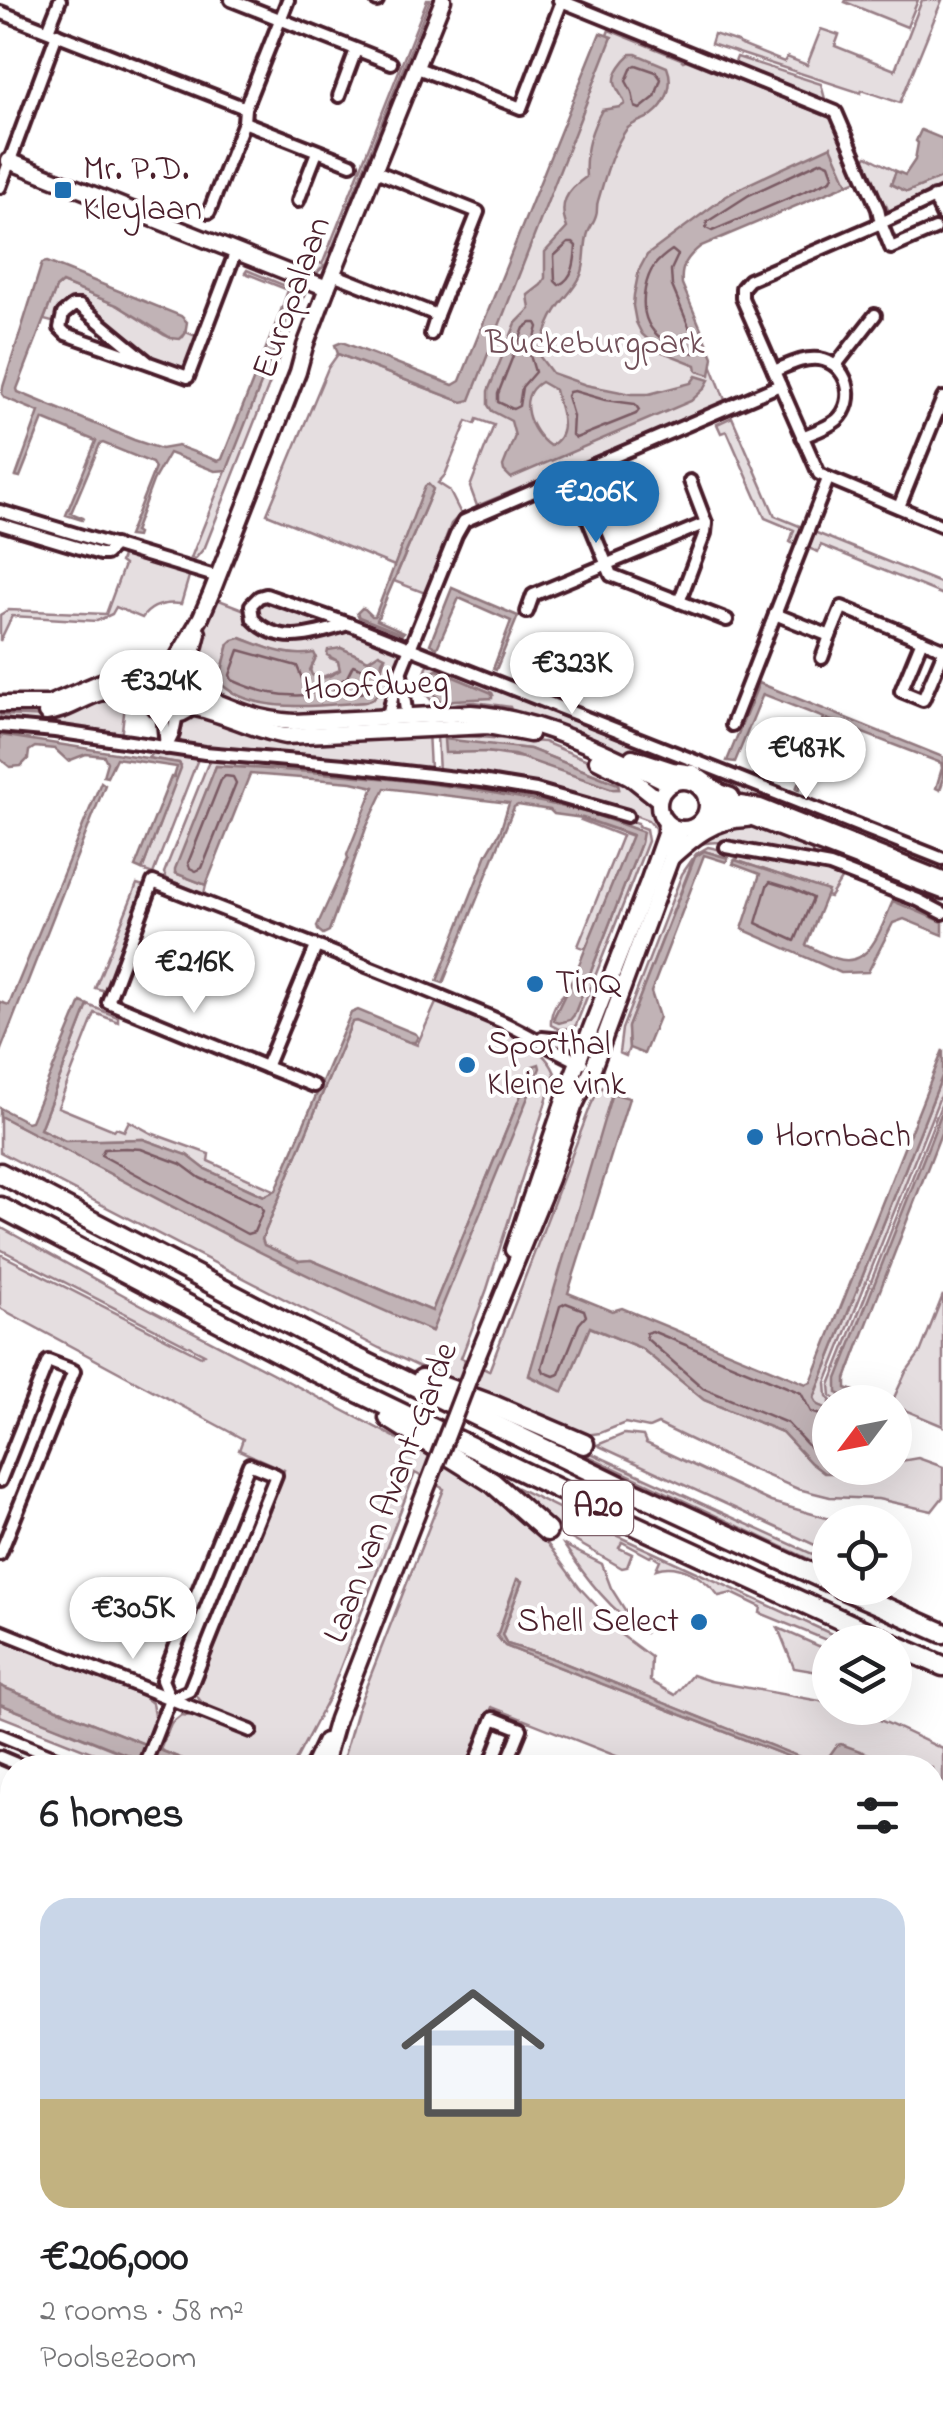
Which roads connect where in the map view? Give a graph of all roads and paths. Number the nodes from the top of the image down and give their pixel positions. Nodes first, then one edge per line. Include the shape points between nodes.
1 (60, 0) edge
2 (231, 0) edge
3 (288, 0) edge
4 (442, 0) edge
5 (560, 1) edge
6 (0, 12) edge
7 (281, 20) junction
8 (52, 32) junction
9 (356, 50) junction
10 (391, 63) dead end
11 (415, 67) junction
12 (339, 96) dead end
13 (246, 108) junction
14 (244, 122) junction
15 (317, 152) junction
16 (4, 158) edge
17 (351, 164) dead end
18 (373, 170) junction
19 (0, 187) edge
20 (939, 195) edge
21 (298, 201) dead end
22 (209, 212) dead end
23 (943, 218) edge
24 (881, 222) junction
25 (934, 229) dead end
26 (236, 252) junction
27 (330, 281) junction
28 (437, 315) junction
29 (875, 315) dead end
30 (432, 334) dead end
31 (149, 363) junction
32 (836, 365) junction
33 (774, 371) junction
34 (780, 385) junction
35 (943, 398) edge
36 (802, 437) junction
37 (570, 476) junction
38 (828, 479) junction
39 (690, 481) dead end
40 (899, 508) junction
41 (0, 510) edge
42 (706, 523) junction
43 (0, 524) edge
44 (52, 526) junction
45 (943, 526) edge
46 (48, 538) junction
47 (115, 544) junction
48 (607, 563) junction
49 (218, 577) junction
50 (679, 602) junction
51 (527, 612) dead end
52 (775, 614) junction
53 (201, 617) junction
54 (727, 620) dead end
55 (349, 624) junction
56 (830, 636) junction
57 (922, 640) junction
58 (411, 648) junction
59 (943, 651) edge
60 (822, 658) dead end
61 (172, 667) junction
62 (188, 672) junction
63 (401, 674) junction
64 (152, 680) junction
65 (150, 696) junction
66 (0, 707) edge
67 (182, 707) junction
68 (408, 716) junction
69 (388, 717) junction
70 (732, 724) dead end
71 (0, 726) edge
72 (399, 730) junction
73 (166, 748) junction
74 (603, 752) junction
75 (670, 784) junction
76 (706, 799) junction
77 (659, 800) junction
78 (756, 813) junction
79 (627, 816) dead end
80 (704, 817) junction
81 (666, 822) junction
82 (682, 830) junction
83 (808, 840) junction
84 (726, 847) dead end
85 (671, 858) junction
86 (943, 859) edge
87 (826, 866) junction
88 (943, 880) edge
89 (943, 891) edge
90 (943, 912) edge
91 (316, 947) junction
92 (589, 1056) junction
93 (266, 1066) junction
94 (314, 1086) dead end
95 (0, 1173) edge
96 (0, 1207) edge
97 (318, 1340) junction
98 (308, 1368) junction
99 (584, 1444) dead end
100 (0, 1480) edge
101 (547, 1531) dead end
102 (0, 1554) edge
103 (812, 1574) edge
104 (880, 1605) edge
105 (851, 1625) edge
106 (0, 1631) edge
107 (943, 1633) edge
108 (912, 1653) edge
109 (943, 1666) edge
110 (170, 1698) junction
111 (337, 1718) junction
112 (251, 1731) dead end
113 (0, 1735) edge
114 (49, 1755) edge
115 (148, 1755) edge
116 (318, 1755) edge
117 (327, 1755) edge
118 (479, 1755) edge
119 (511, 1755) edge

1 - 8 street
2 - 7 street
3 - 7 street
4 - 11 main road, Europalaan
5 - 11 street via 521,108
5 - 24 street via 836,112
6 - 8 street
7 - 9 street
7 - 13 street
8 - 13 street
8 - 16 street
9 - 10 street
9 - 12 street
11 - 18 main road, Europalaan
13 - 14 street
14 - 15 street
14 - 22 street
15 - 17 street
15 - 21 street
16 - 19 street
16 - 26 main road
18 - 27 main road, Europalaan
18 - 28 street via 478,212
20 - 23 street
20 - 24 street
24 - 25 street via 891,248
24 - 33 street via 744,284 742,298
26 - 27 main road
26 - 31 street via 188,377
27 - 28 street
27 - 49 main road, Europalaan
28 - 30 street
29 - 32 street
31 - 31 street via 80,306 62,314 66,334
32 - 33 street via 805,359
32 - 36 street via 848,388 844,412
33 - 34 street
34 - 36 street
34 - 37 street
35 - 40 street
36 - 38 street via 818,474
37 - 48 street
37 - 58 street via 464,521
38 - 40 street
38 - 52 street
39 - 42 street
40 - 45 street
41 - 44 street
42 - 48 street
42 - 50 street
43 - 46 street
44 - 46 street
44 - 47 street
46 - 47 street via 100,554
47 - 49 street
48 - 50 street via 611,574
48 - 51 street via 534,595
49 - 53 main road, Europalaan
50 - 54 street
52 - 56 street
52 - 70 street
53 - 61 main road, Europalaan
53 - 62 main road, Europalaan
55 - 55 street via 266,595 250,609 256,624 291,637
55 - 58 street
56 - 57 street via 842,607
56 - 60 street
57 - 59 street
57 - 59 street via 901,691 923,700
58 - 63 street
58 - 86 street
61 - 62 main road
61 - 64 main road
62 - 67 main road via 195,682
63 - 68 street
63 - 69 street
64 - 65 main road
64 - 66 main road via 100,682 49,704
65 - 66 main road via 98,693 39,714
65 - 67 main road via 154,706
67 - 69 main road, Hoofdweg via 294,722
67 - 72 main road, Hoofdweg via 286,736
67 - 73 street
68 - 69 main road, Hoofdweg
68 - 72 street
68 - 74 main road, Hoofdweg via 500,716
69 - 72 street
71 - 73 street
72 - 77 main road, Hoofdweg via 515,730 614,768
73 - 79 street via 481,781
74 - 75 main road, Hoofdweg
74 - 78 main road via 694,773
75 - 76 main road via 692,783
75 - 77 main road
76 - 78 main road
76 - 80 main road
77 - 81 main road
78 - 80 main road via 728,810
78 - 83 main road
78 - 85 main road via 710,827
78 - 88 main road
80 - 82 main road
81 - 82 main road
81 - 92 main road, Laan van Avant-Garde
82 - 85 main road, Laan van Avant-Garde
83 - 87 street
83 - 89 main road
84 - 87 street
85 - 92 main road, Laan van Avant-Garde
87 - 90 street
91 - 92 street via 536,1037 574,1042
91 - 93 street
91 - 93 street via 153,882 108,1002
92 - 111 main road, Laan van Avant-Garde, bridge via 550,1179
93 - 94 street
95 - 97 highway, A20
96 - 98 highway, A20
97 - 99 highway, A20
97 - 103 highway, A20
98 - 101 highway, A20 via 493,1483
98 - 105 highway, A20
100 - 102 street via 48,1361 74,1371
104 - 107 highway
106 - 110 street
108 - 109 highway, A20
110 - 110 street via 162,1680 249,1464 276,1475 189,1691
110 - 112 street
110 - 115 street
111 - 116 main road, Laan van Avant-Garde
111 - 117 main road, Laan van Avant-Garde
113 - 114 street
118 - 119 street via 494,1718 521,1729

